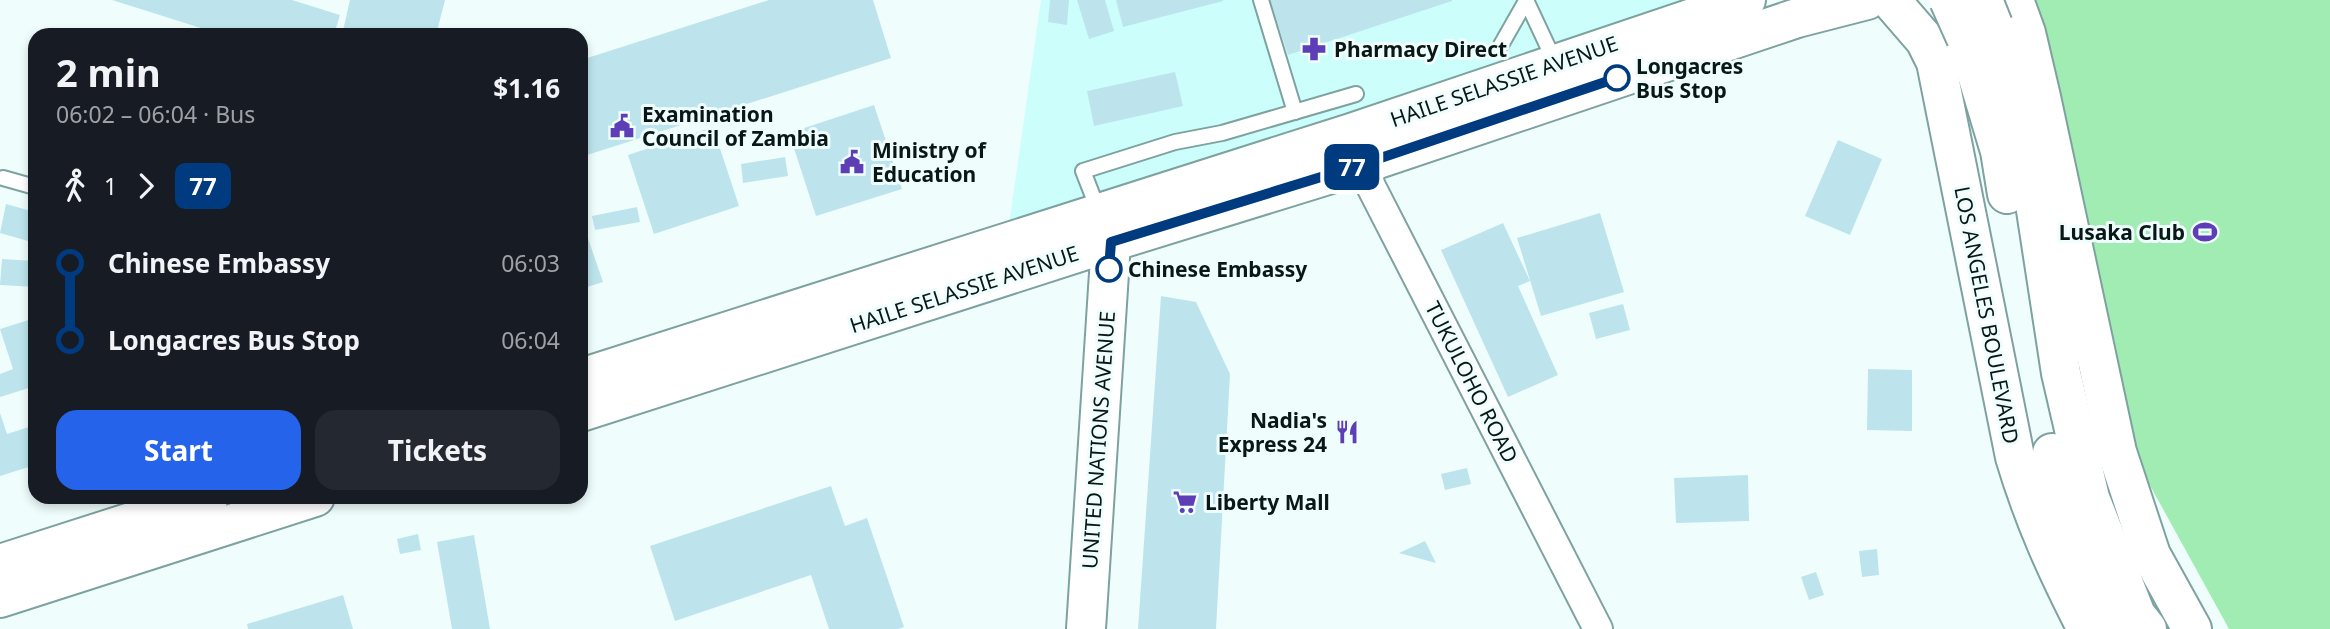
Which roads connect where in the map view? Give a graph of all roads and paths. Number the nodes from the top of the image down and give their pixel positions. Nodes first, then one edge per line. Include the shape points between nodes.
1 (1261, 0) edge
2 (1526, 0) edge
3 (1746, 0) edge
4 (1949, 0) edge
5 (1884, 1) edge
6 (1990, 13) edge
7 (1501, 45) dead end
8 (1556, 64) junction
9 (1356, 94) dead end
10 (1295, 112) junction
11 (1356, 149) junction
12 (4, 178) dead end
13 (28, 185) edge
14 (1105, 227) junction
15 (588, 376) edge
16 (588, 410) edge
17 (187, 504) edge
18 (293, 504) edge
19 (0, 564) edge
20 (0, 598) edge
21 (1086, 629) edge
22 (1598, 629) edge
23 (2087, 629) edge
24 (2113, 629) edge
25 (2147, 629) edge
26 (2192, 629) edge

1 - 10 lane
2 - 7 lane
2 - 8 lane
3 - 8 main road, HAILE SELASSIE AVENUE
4 - 6 main road, LOS ANGELES BOULEVARD, bridge
5 - 6 main road via 1922,21 1945,24
5 - 11 main road, HAILE SELASSIE AVENUE via 1797,18
5 - 23 main road, LOS ANGELES BOULEVARD via 1925,40 1936,62 2015,457 2031,511
6 - 24 main road, LOS ANGELES BOULEVARD via 2000,151 2035,379 2064,507
6 - 25 main road, LOS ANGELES BOULEVARD via 2026,145 2061,373 2090,498 2136,615
6 - 26 main road, LOS ANGELES BOULEVARD via 2026,33 2117,452 2151,555
8 - 11 main road, HAILE SELASSIE AVENUE
9 - 10 lane
10 - 14 lane via 1175,142 1083,172
11 - 14 main road, HAILE SELASSIE AVENUE
11 - 22 street, TUKULOHO ROAD
12 - 13 lane
14 - 15 main road, HAILE SELASSIE AVENUE
14 - 16 main road, HAILE SELASSIE AVENUE
14 - 21 main road, UNITED NATIONS AVENUE
17 - 19 main road
18 - 20 main road

